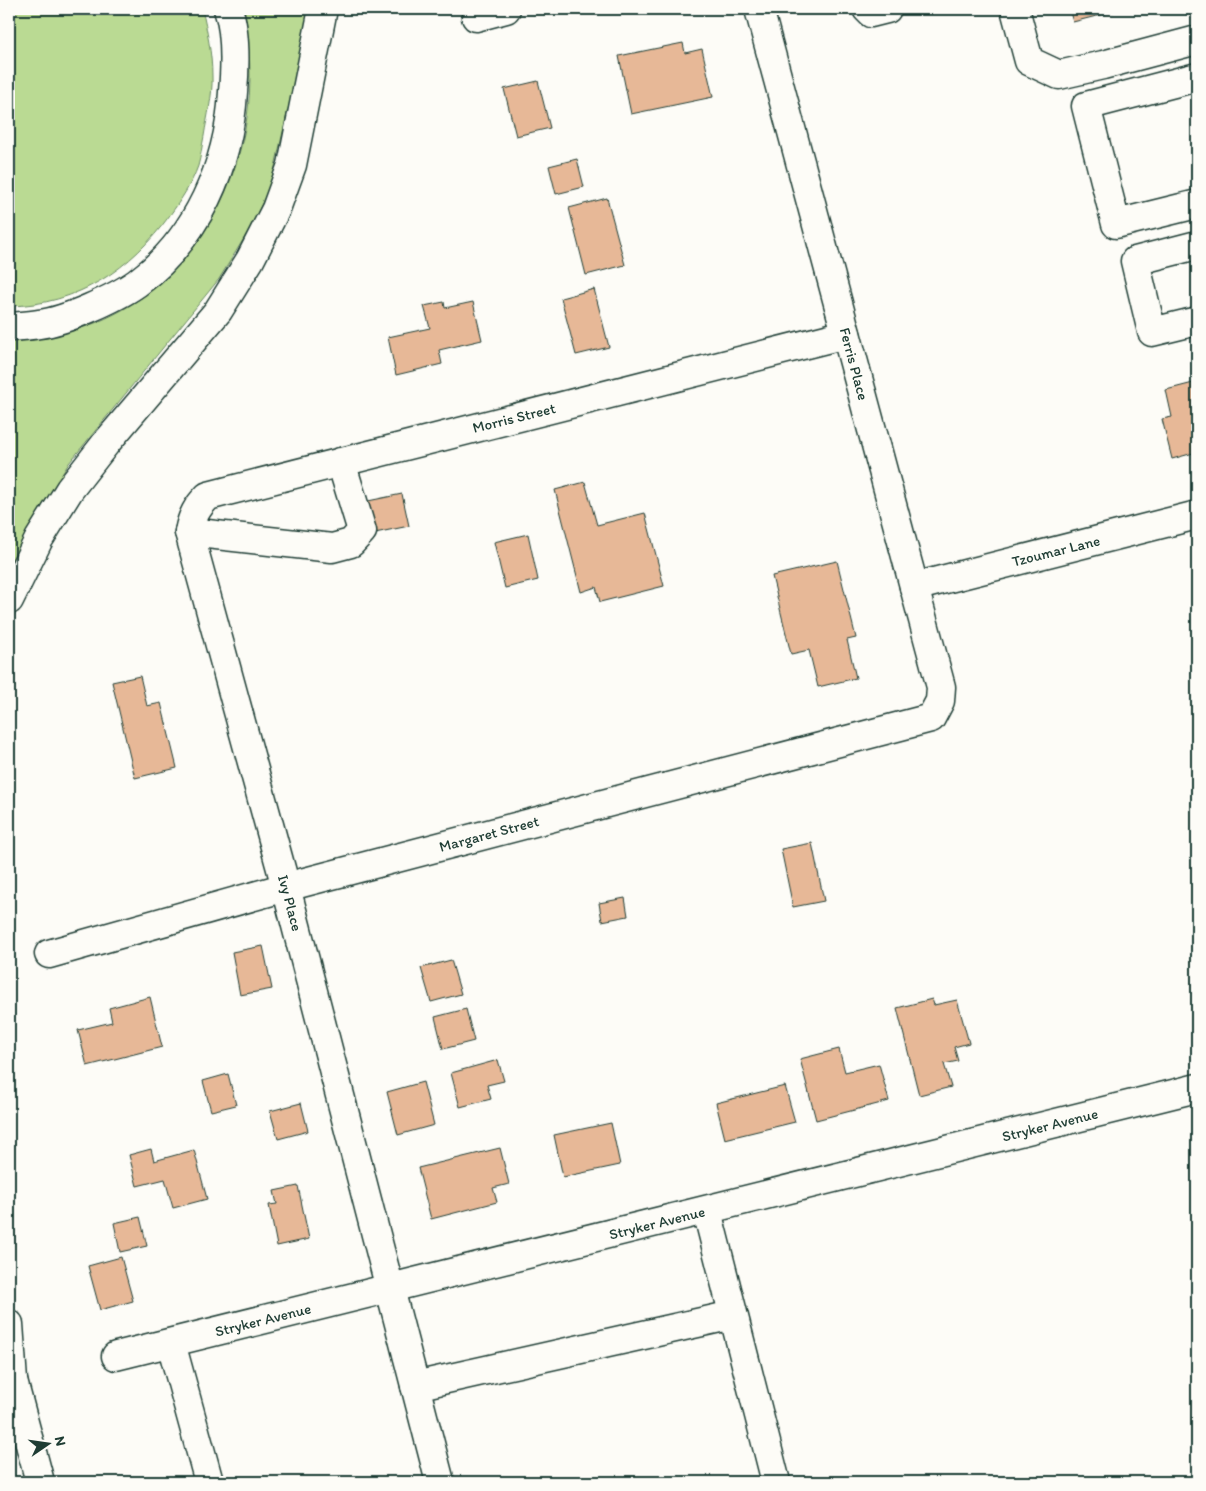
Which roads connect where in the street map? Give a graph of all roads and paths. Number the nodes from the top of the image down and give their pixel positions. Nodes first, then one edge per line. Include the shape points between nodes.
1 (228, 9) edge
2 (323, 9) edge
3 (506, 9) edge
4 (759, 9) edge
5 (867, 9) edge
6 (887, 9) edge
7 (1015, 9) edge
8 (476, 17) dead end
9 (1197, 40) edge
10 (1197, 77) edge
11 (1197, 204) edge
12 (1197, 245) edge
13 (1197, 321) edge
14 (9, 327) edge
15 (846, 334) junction
16 (341, 462) junction
17 (1197, 515) edge
18 (191, 525) junction
19 (914, 587) junction
20 (9, 600) edge
21 (931, 718) joint
22 (286, 887) junction
23 (49, 954) dead end
24 (1197, 1088) edge
25 (707, 1210) junction
26 (390, 1289) junction
27 (733, 1315) junction
28 (9, 1324) edge
29 (171, 1343) junction
30 (116, 1356) dead end
31 (11, 1373) edge
32 (415, 1386) junction
33 (40, 1482) edge
34 (209, 1482) edge
35 (440, 1482) edge
36 (776, 1482) edge

1 - 14 main road via 235,67 232,109 224,153 210,194 188,229 163,260 137,283 109,300 71,316
2 - 20 main road via 292,165 276,209 250,260 218,311 70,488 39,539
3 - 8 main road
4 - 15 main road, Ferris Place
5 - 6 main road via 871,13
7 - 9 main road via 1029,61 1059,75
10 - 11 main road via 1086,106 1116,224
12 - 13 main road via 1135,261 1152,332
15 - 16 main road, Morris Street
15 - 19 main road, Ferris Place
16 - 18 main road, Morris Street via 208,496 199,505
16 - 18 main road via 362,531 351,543 332,548
17 - 19 main road, Tzoumar Lane
18 - 22 main road, Ivy Place
19 - 21 main road, Ferris Place via 941,687 940,701
21 - 22 main road, Margaret Street
22 - 23 main road, Margaret Street
22 - 26 main road, Ivy Place
24 - 25 main road, Stryker Avenue
25 - 26 main road, Stryker Avenue
25 - 27 main road
26 - 29 main road, Stryker Avenue
26 - 32 main road, Ivy Place
27 - 32 main road
27 - 36 main road
28 - 31 main road
29 - 30 main road, Stryker Avenue
29 - 34 main road
31 - 33 main road
32 - 35 main road, Ivy Place

